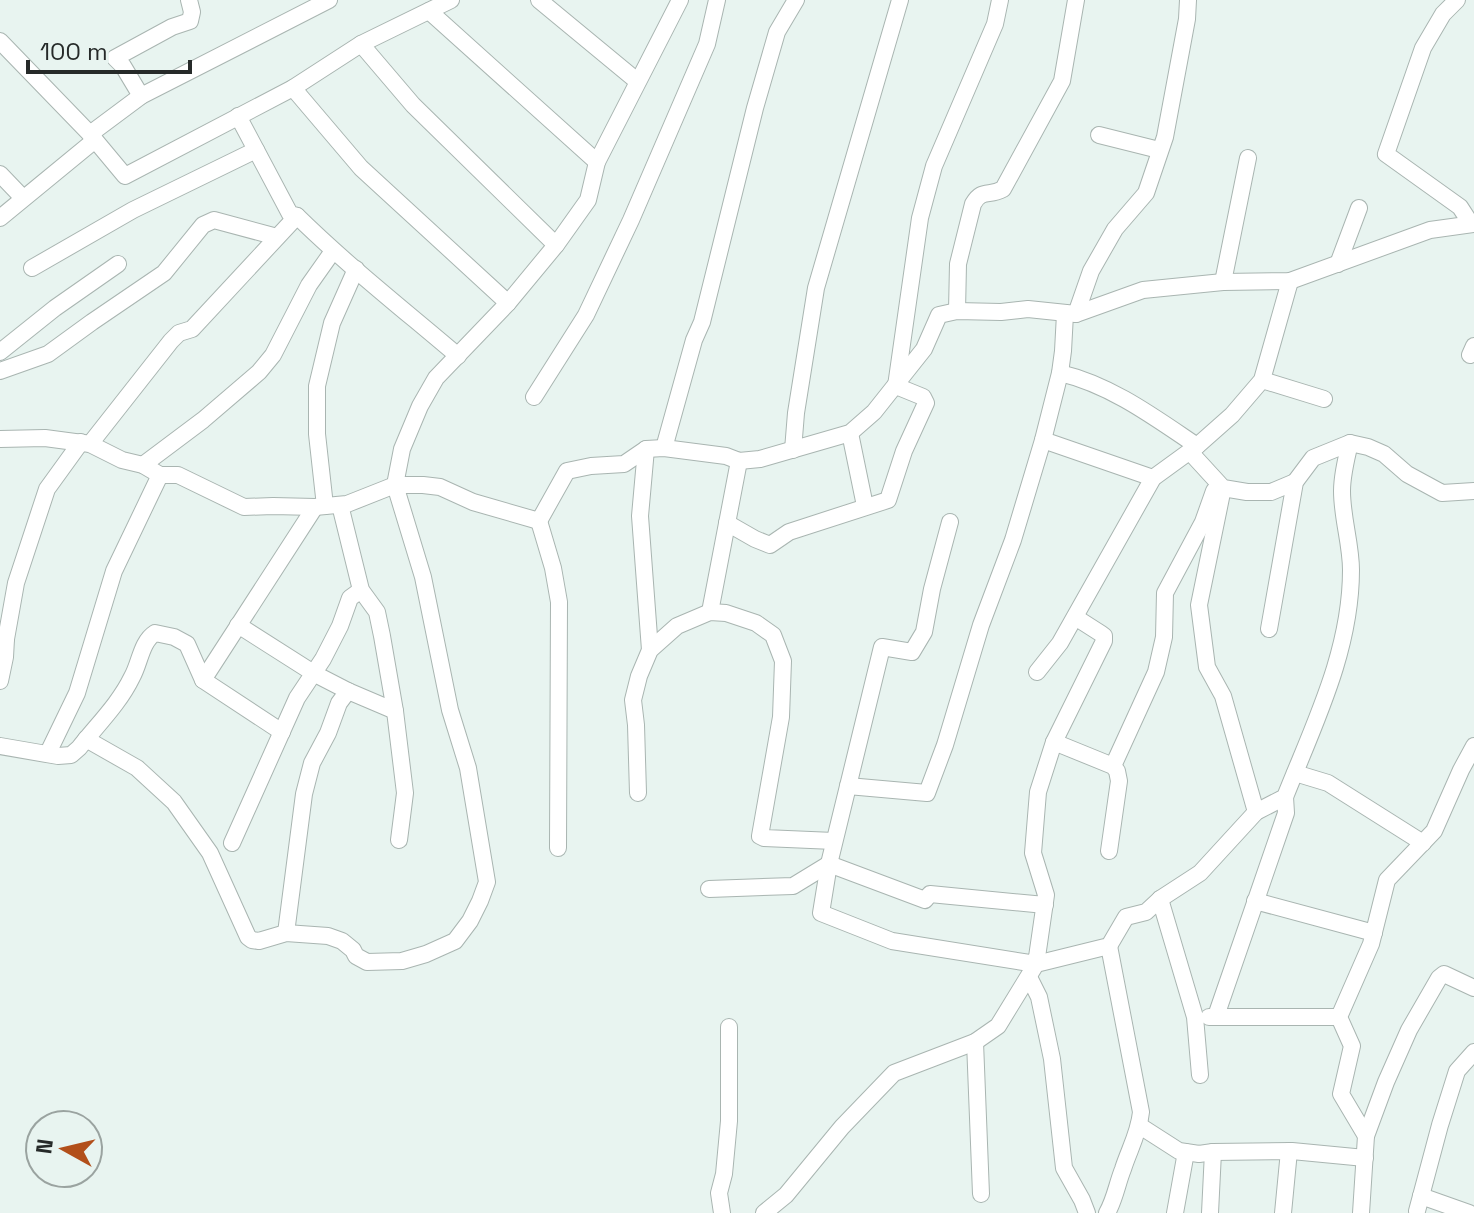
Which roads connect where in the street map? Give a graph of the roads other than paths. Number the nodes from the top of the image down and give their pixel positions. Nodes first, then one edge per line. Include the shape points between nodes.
1 (189, 0) edge
2 (329, 0) edge
3 (451, 0) edge
4 (539, 0) edge
5 (680, 0) edge
6 (717, 0) edge
7 (796, 0) edge
8 (900, 0) edge
9 (1000, 0) edge
10 (1076, 0) edge
11 (1188, 0) edge
12 (1457, 0) edge
13 (429, 11) junction
14 (0, 41) edge
15 (361, 44) junction
16 (637, 81) junction
17 (293, 88) junction
18 (141, 96) junction
19 (238, 116) junction
20 (1099, 135) dead end
21 (93, 137) junction
22 (256, 150) junction
23 (1159, 150) junction
24 (1248, 158) dead end
25 (597, 162) junction
26 (0, 174) edge
27 (23, 198) junction
28 (1359, 208) dead end
29 (297, 216) junction
30 (0, 218) edge
31 (1472, 224) edge
32 (277, 237) junction
33 (556, 245) junction
34 (333, 251) junction
35 (118, 264) dead end
36 (1338, 264) junction
37 (32, 268) dead end
38 (356, 269) junction
39 (1290, 281) junction
40 (1223, 282) junction
41 (508, 303) junction
42 (957, 311) junction
43 (1070, 314) junction
44 (0, 352) edge
45 (458, 356) junction
46 (0, 371) edge
47 (1060, 373) junction
48 (1262, 380) junction
49 (896, 386) junction
50 (534, 397) dead end
51 (1324, 399) dead end
52 (850, 433) junction
53 (0, 439) edge
54 (1043, 440) junction
55 (85, 443) junction
56 (1350, 443) junction
57 (664, 448) junction
58 (646, 449) junction
59 (1194, 449) junction
60 (793, 450) junction
61 (739, 461) junction
62 (143, 465) junction
63 (160, 475) junction
64 (1153, 478) junction
65 (1295, 482) junction
66 (395, 485) junction
67 (1220, 485) junction
68 (1474, 491) edge
69 (327, 506) junction
70 (865, 506) junction
71 (539, 521) junction
72 (950, 522) dead end
73 (727, 523) junction
74 (361, 590) junction
75 (710, 612) junction
76 (1075, 617) junction
77 (238, 625) junction
78 (1269, 629) dead end
79 (3, 641) edge
80 (650, 650) junction
81 (1037, 672) dead end
82 (315, 674) junction
83 (203, 680) junction
84 (0, 681) edge
85 (348, 691) junction
86 (395, 711) junction
87 (282, 732) junction
88 (86, 739) junction
89 (1054, 742) junction
90 (0, 746) edge
91 (1474, 746) edge
92 (48, 753) junction
93 (1113, 766) junction
94 (1295, 773) junction
95 (848, 786) junction
96 (638, 793) dead end
97 (1285, 797) junction
98 (1256, 812) junction
99 (399, 840) dead end
100 (834, 841) junction
101 (232, 843) dead end
102 (1423, 843) junction
103 (558, 848) dead end
104 (1109, 851) dead end
105 (829, 864) junction
106 (709, 889) dead end
107 (1160, 899) junction
108 (1255, 901) junction
109 (1045, 905) junction
110 (286, 933) junction
111 (1374, 933) junction
112 (1109, 946) junction
113 (1033, 971) junction
114 (1474, 988) edge
115 (1216, 1016) junction
116 (1195, 1017) junction
117 (1339, 1017) junction
118 (729, 1027) dead end
119 (975, 1042) junction
120 (1474, 1052) edge
121 (1200, 1075) dead end
122 (1140, 1126) junction
123 (1366, 1136) junction
124 (1289, 1151) junction
125 (1186, 1152) junction
126 (1213, 1152) junction
127 (1365, 1158) junction
128 (981, 1194) dead end
129 (722, 1213) edge
130 (764, 1213) edge
131 (1087, 1213) edge
132 (1107, 1213) edge
133 (1175, 1213) edge
134 (1210, 1213) edge
135 (1283, 1213) edge
136 (1361, 1213) edge
137 (1469, 1213) edge

1 - 18 street via 190,21 115,58
2 - 18 street
3 - 13 street
4 - 16 street
5 - 16 street
6 - 50 street via 707,44 631,220 586,315
7 - 57 street via 777,32
8 - 60 street via 816,288
9 - 49 street via 995,24 934,166 920,218
10 - 42 street via 1062,81 1003,189 977,196 973,204 958,264
11 - 23 street
12 - 31 street via 1423,48 1386,154 1460,207
13 - 15 street
13 - 25 street
14 - 21 street
15 - 17 street
15 - 33 street via 413,105
16 - 25 street
17 - 19 street
17 - 41 street via 361,168
18 - 21 street
19 - 21 street via 125,176
19 - 22 street
20 - 23 street
21 - 27 street
22 - 29 street via 290,214
22 - 37 street via 133,210
23 - 43 street via 1146,193 1115,229
24 - 40 street
25 - 33 street via 588,200
26 - 27 street
27 - 30 street
28 - 36 street
29 - 32 street
29 - 34 street
31 - 36 street via 1430,230
32 - 46 street via 214,220 203,225 164,273 48,354
32 - 55 street via 192,329 171,341
33 - 41 street
34 - 38 street
34 - 62 street via 259,372
35 - 44 street
36 - 39 street
38 - 45 street
38 - 69 street via 332,323 317,386
39 - 40 street
39 - 48 street
40 - 43 street via 1143,290
41 - 45 street
42 - 43 street
42 - 49 street via 939,315 924,349
43 - 47 street
45 - 66 street via 436,378 420,406 402,449
47 - 54 street
47 - 59 street via 1126,399
48 - 51 street
48 - 59 street
49 - 52 street
49 - 70 street via 926,403 888,500
52 - 60 street
52 - 70 street
53 - 55 street
54 - 64 street
54 - 95 street via 927,793
55 - 62 street
55 - 79 street via 47,489
56 - 65 street via 1313,458
56 - 68 street via 1384,454 1442,493
56 - 94 street via 1342,493 1351,569 1346,626 1330,687
57 - 58 street
57 - 61 street
58 - 71 street via 624,464 567,471
58 - 80 street via 640,516
59 - 64 street
59 - 67 street
60 - 61 street
61 - 73 street
62 - 63 street
63 - 69 street via 178,475 244,507
63 - 92 street via 114,571 77,693
64 - 76 street
65 - 67 street via 1271,492
65 - 78 street
66 - 69 street
66 - 71 street via 440,487
66 - 110 street via 423,577 450,710 468,768 487,882 455,941 402,961 367,962 342,941
67 - 93 street via 1165,593 1156,672
67 - 98 street via 1199,605 1207,667 1223,696
69 - 74 street
69 - 77 street
70 - 73 street via 789,532 770,545
71 - 103 street via 559,602
72 - 95 street via 924,632 912,652 882,647
73 - 75 street
74 - 82 street via 350,598
74 - 86 street via 377,612
75 - 80 street via 677,626
75 - 100 street via 765,629 773,635 783,661 781,717 760,836
76 - 81 street
76 - 89 street via 1104,641
77 - 82 street
77 - 83 street
79 - 84 street
80 - 96 street via 633,700
82 - 85 street
82 - 87 street
83 - 87 street
83 - 88 street via 187,644 155,633 124,693
85 - 86 street
85 - 110 street via 312,763 304,794
86 - 99 street via 405,793
87 - 101 street
88 - 92 street via 71,755
88 - 110 street via 137,768 174,802 210,853 248,937 259,941
89 - 93 street
89 - 109 street via 1038,792 1033,853
90 - 92 street
91 - 102 street via 1434,831
93 - 104 street via 1119,781
94 - 97 street
94 - 102 street via 1328,783
95 - 100 street
97 - 98 street
97 - 108 street via 1286,813
98 - 107 street via 1200,873
100 - 105 street
102 - 111 street via 1387,880
105 - 106 street via 793,886
105 - 109 street via 925,900 930,894
105 - 113 street via 821,913 892,941
107 - 112 street via 1146,912 1126,917
107 - 116 street
108 - 111 street
108 - 115 street
109 - 113 street
111 - 117 street
112 - 113 street
112 - 122 street
113 - 119 street via 998,1026
113 - 131 street via 1052,1059 1064,1168
114 - 123 street via 1444,974 1439,978 1409,1030
115 - 116 street
115 - 117 street
116 - 121 street
117 - 123 street via 1352,1046 1341,1094
118 - 129 street
119 - 128 street
119 - 130 street via 894,1073
120 - 137 street via 1457,1071 1419,1203
122 - 125 street
122 - 132 street
123 - 127 street
124 - 126 street
124 - 127 street
124 - 135 street
125 - 126 street
125 - 133 street
126 - 134 street
127 - 136 street

